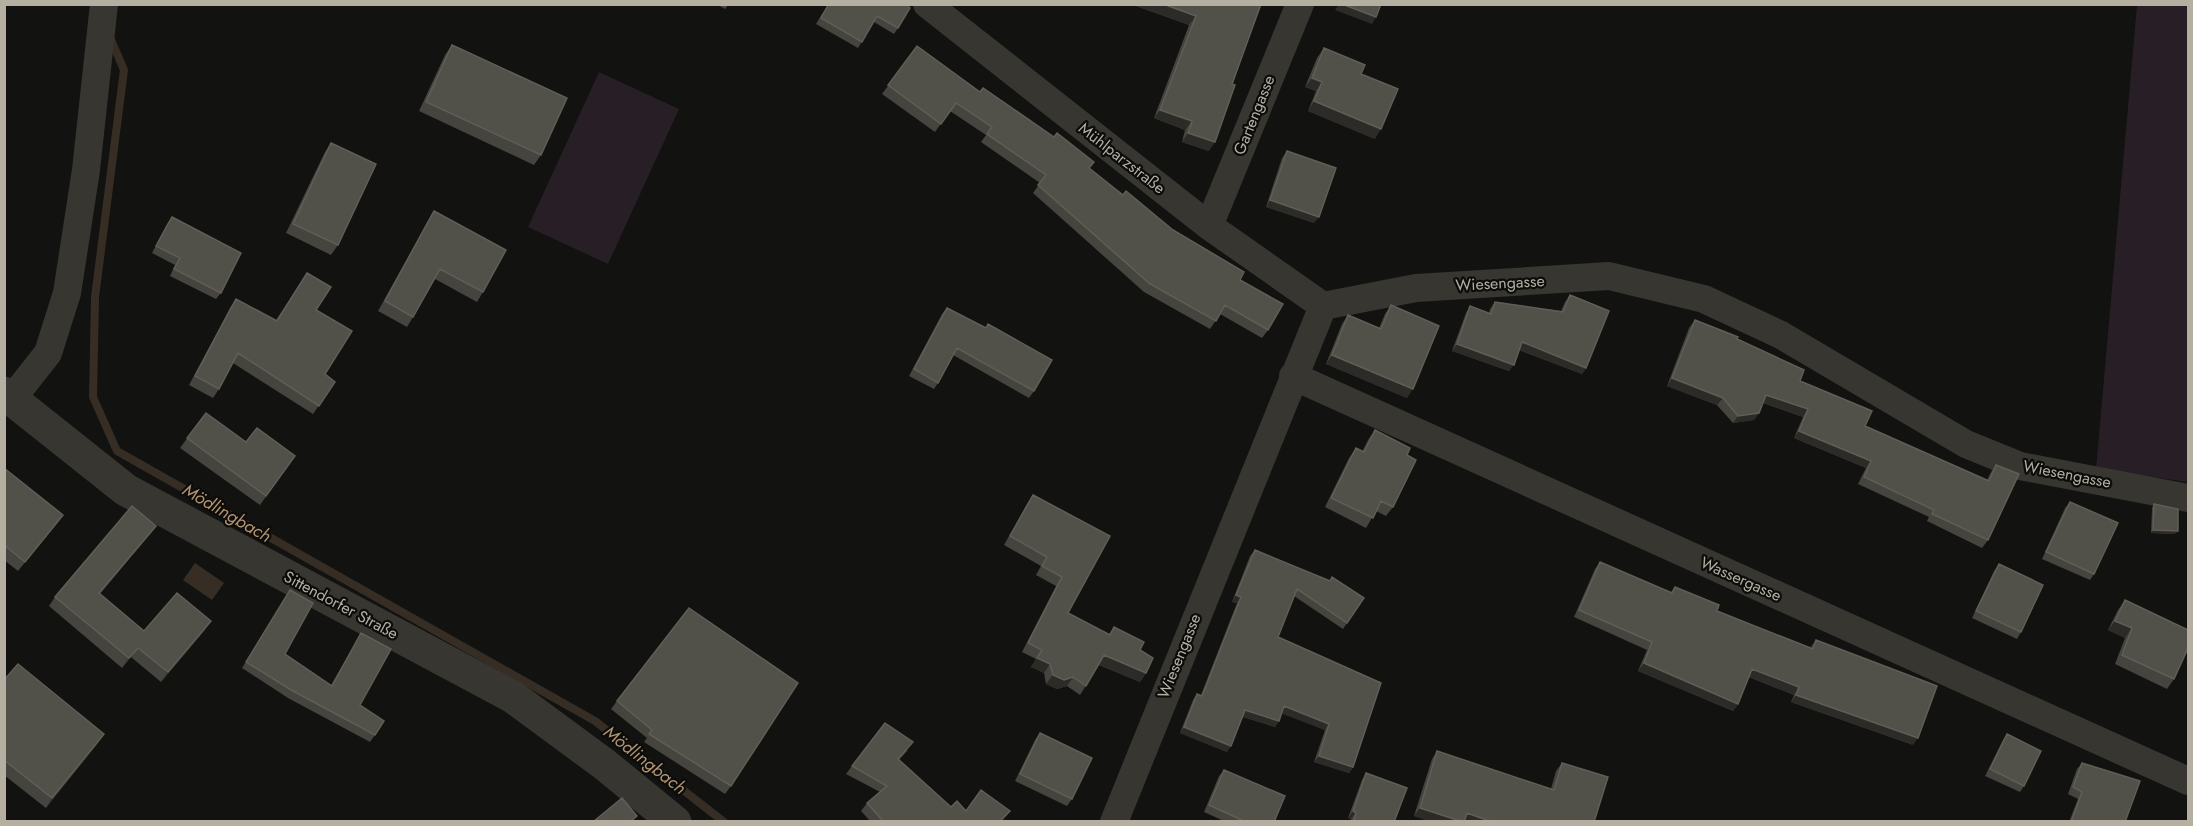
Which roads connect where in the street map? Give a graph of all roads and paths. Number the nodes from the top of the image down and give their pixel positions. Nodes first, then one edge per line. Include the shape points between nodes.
1 (104, 4) edge
2 (927, 4) edge
3 (1300, 4) edge
4 (1209, 226) junction
5 (1323, 306) junction
6 (1293, 376) junction
7 (8, 397) edge
8 (2188, 498) edge
9 (2188, 782) edge
10 (1120, 819) edge
11 (675, 822) edge

1 - 7 street via 86,170 67,293 48,353
2 - 4 street, Mühlparzstraße
3 - 4 street, Gartengasse
4 - 5 street, Mühlparzstraße
5 - 6 street, Wiesengasse
5 - 8 street, Wiesengasse via 1416,288 1609,276 1704,299 1781,335 1966,444 2020,466
6 - 9 street, Wassergasse
6 - 10 street, Wiesengasse
7 - 11 street, Sittendorfer Straße via 126,490 513,697

